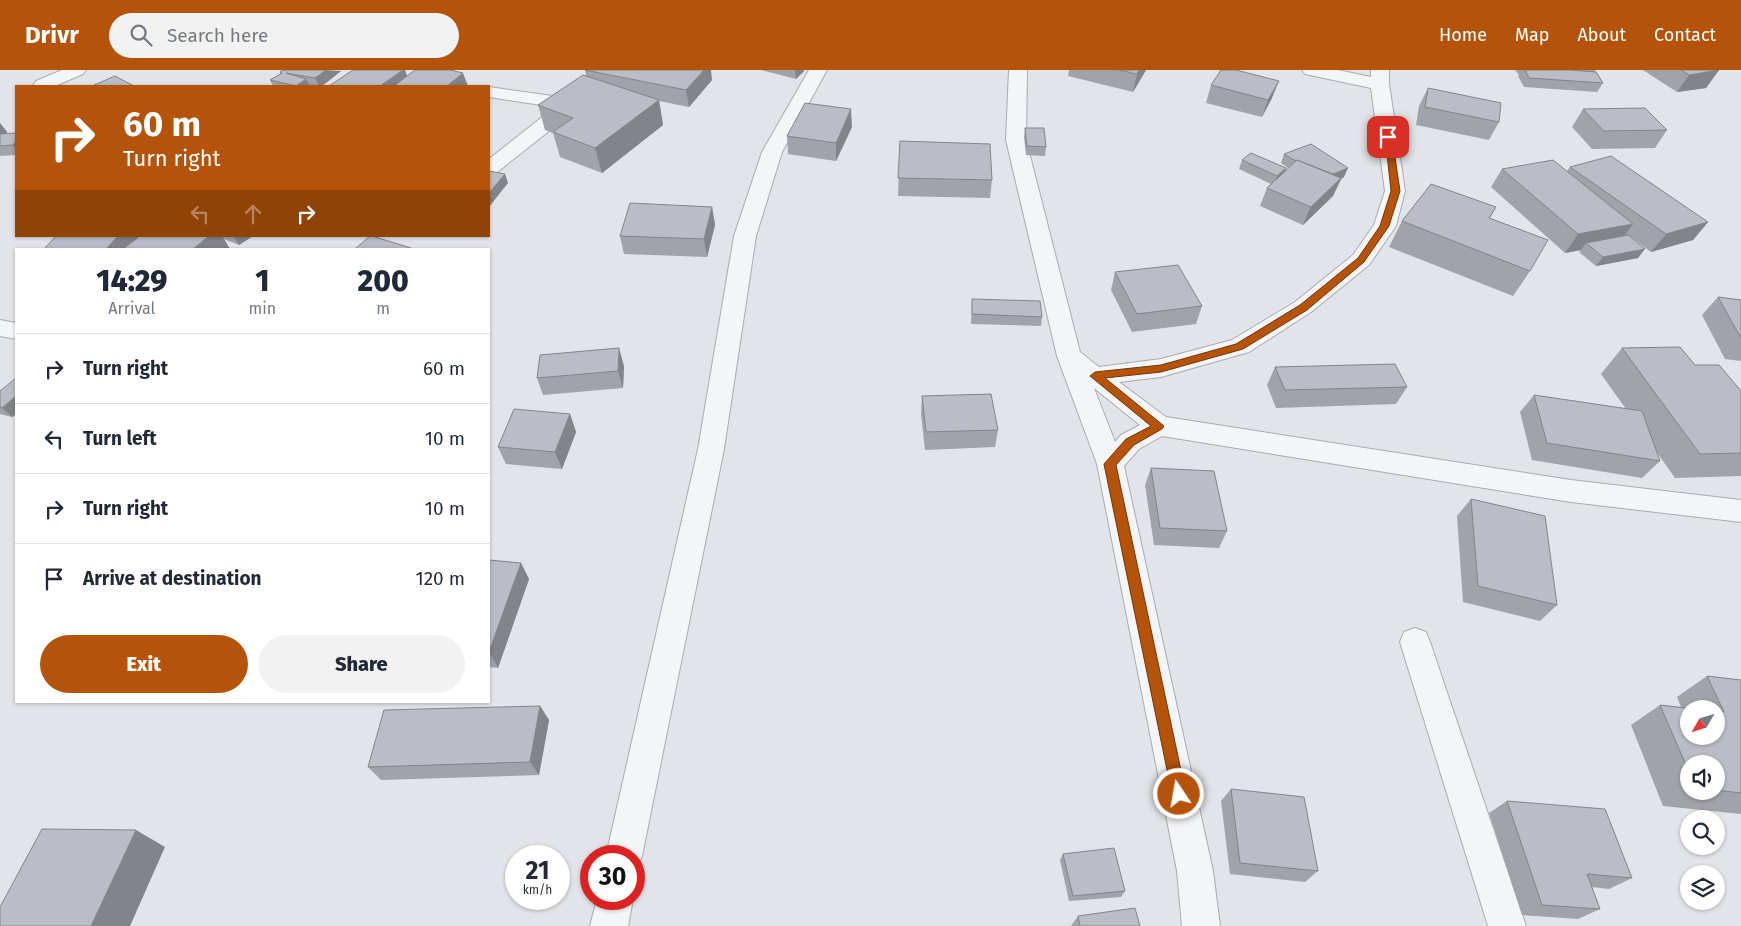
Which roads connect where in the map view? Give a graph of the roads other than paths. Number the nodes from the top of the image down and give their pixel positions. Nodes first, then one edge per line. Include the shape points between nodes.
1 (77, 70) edge
2 (609, 70) edge
3 (818, 70) edge
4 (1018, 70) edge
5 (1311, 70) edge
6 (1380, 77) edge
7 (42, 85) dead end
8 (490, 92) edge
9 (571, 104) junction
10 (490, 168) edge
11 (0, 328) edge
12 (15, 331) edge
13 (1069, 356) junction
14 (1095, 376) junction
15 (1159, 426) junction
16 (1110, 464) junction
17 (1741, 511) edge
18 (1415, 642) dead end
19 (626, 845) edge
20 (613, 910) edge
21 (609, 926) edge
22 (1201, 926) edge
23 (1506, 926) edge

1 - 7 street
2 - 9 street
3 - 19 street via 772,152 745,236 711,449
4 - 13 street via 1016,140
5 - 6 street
6 - 14 street via 1395,191 1385,226 1361,260 1303,307 1240,346 1161,368
8 - 9 street
9 - 10 street
11 - 12 street
13 - 14 street
13 - 16 street
14 - 15 street
15 - 16 street via 1130,442
15 - 17 street via 1571,491
16 - 22 street via 1195,871
18 - 23 street
20 - 21 street

